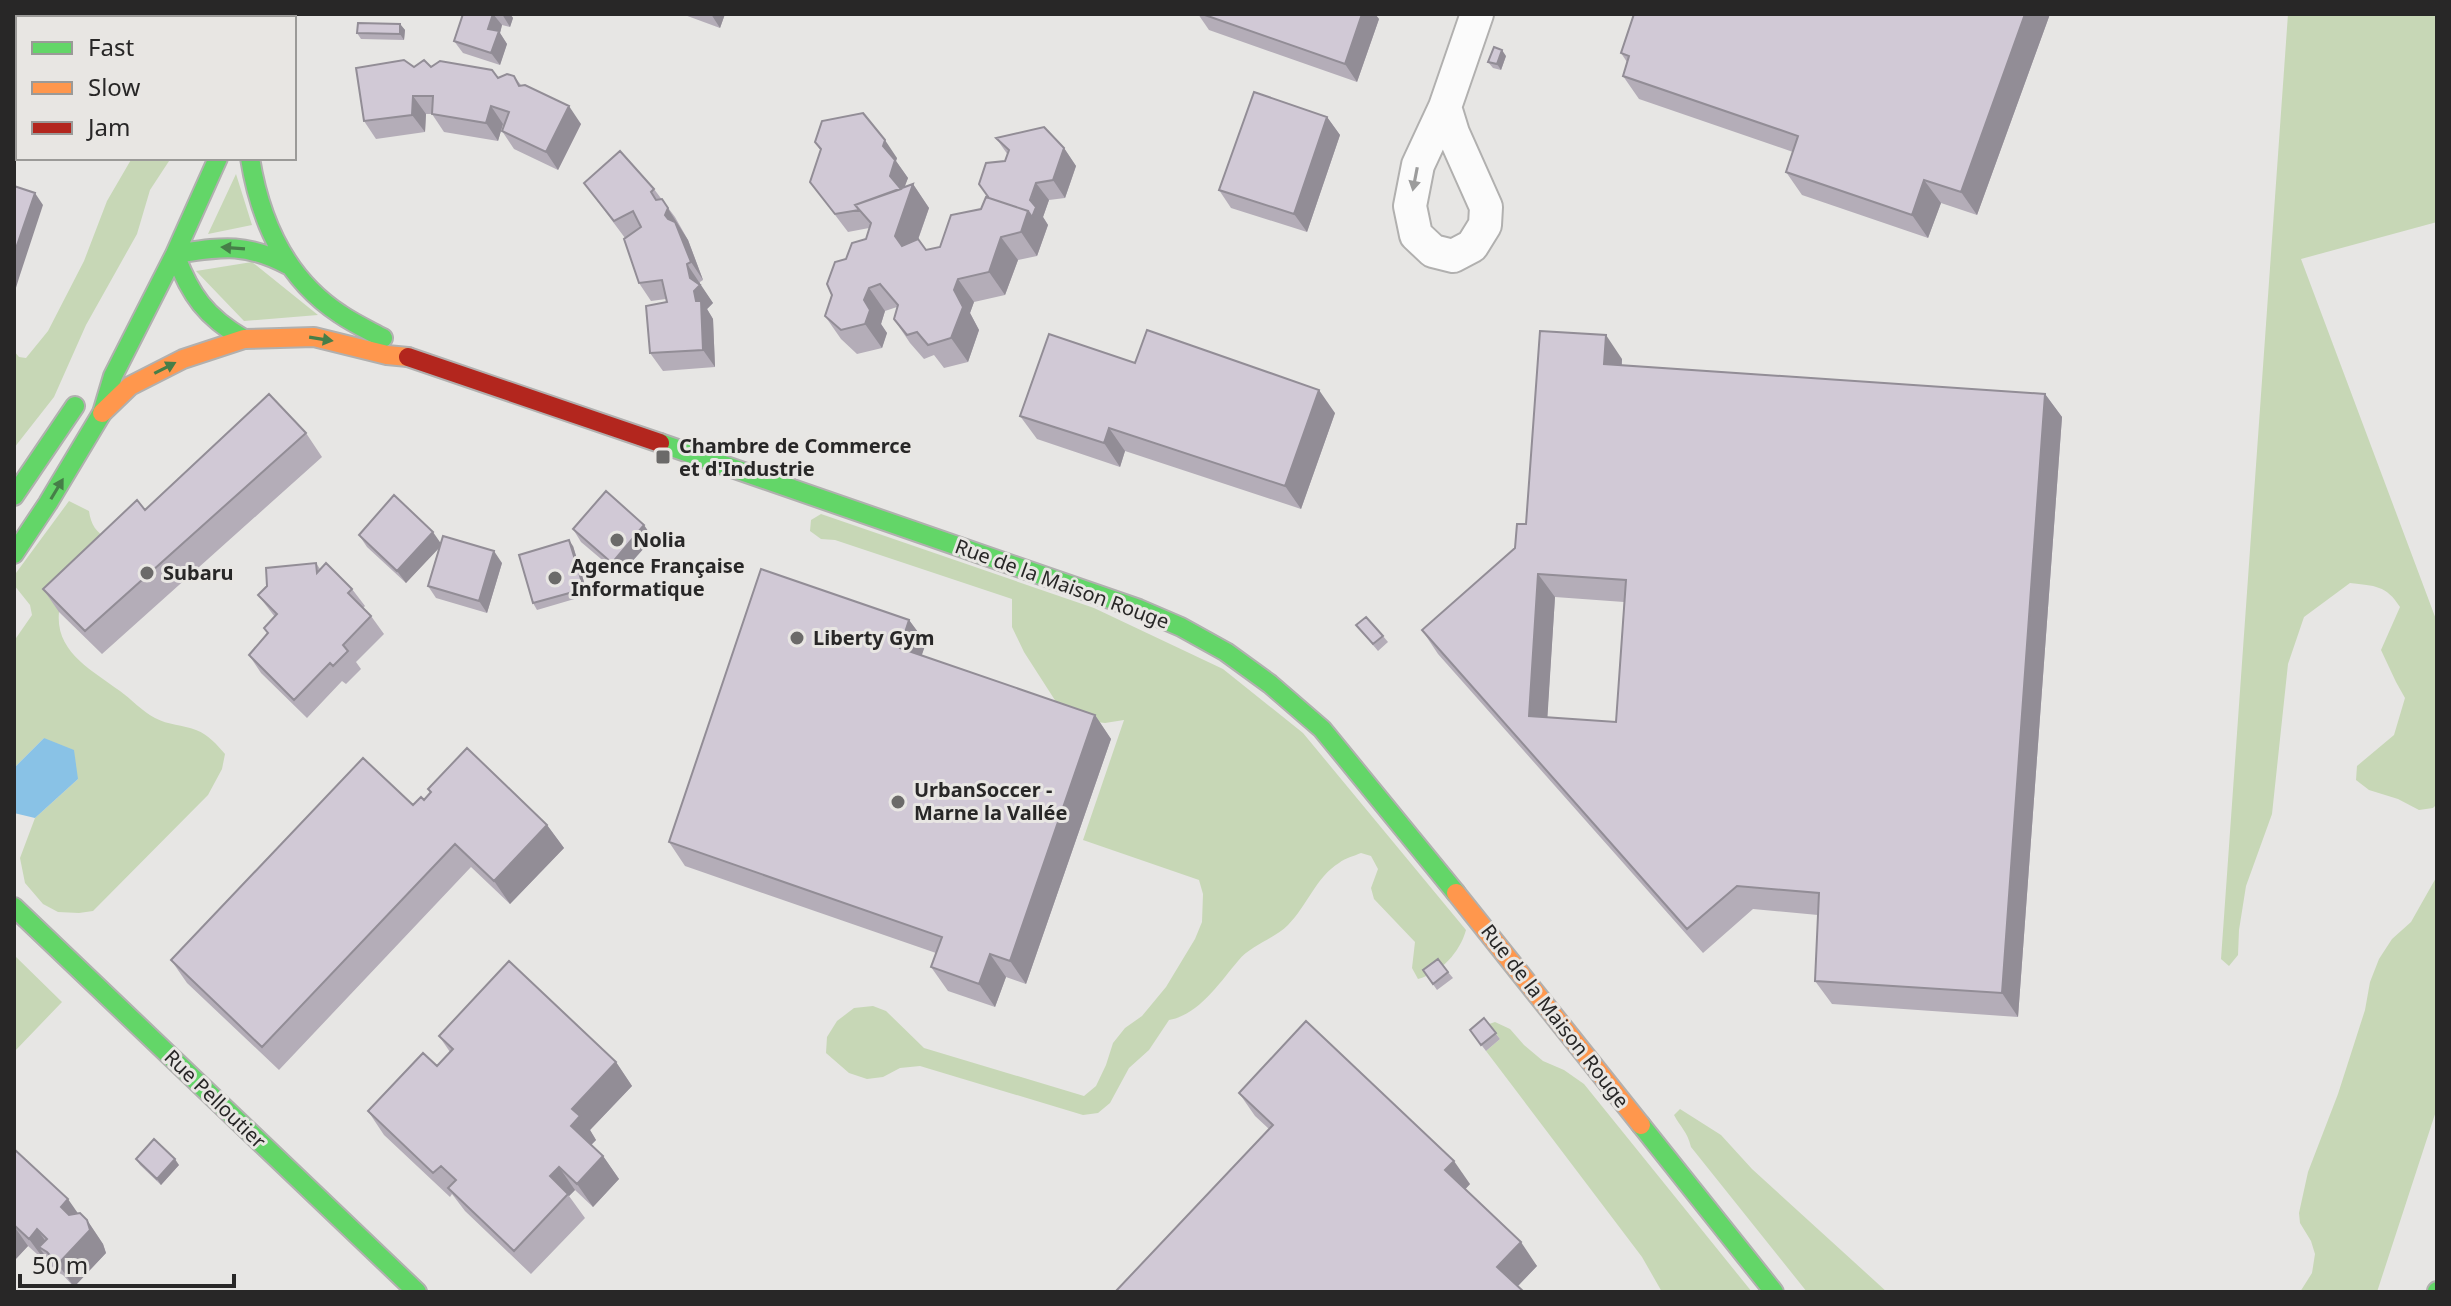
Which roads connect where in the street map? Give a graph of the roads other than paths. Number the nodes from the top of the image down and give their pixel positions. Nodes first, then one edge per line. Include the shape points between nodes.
1 (1477, 14) edge
2 (1445, 107) dead end
3 (217, 160) edge
4 (250, 160) edge
5 (175, 254) junction
6 (288, 265) junction
7 (244, 339) junction
8 (412, 357) junction
9 (113, 376) junction
10 (102, 413) junction
11 (14, 496) edge
12 (14, 554) edge
13 (14, 907) edge
14 (417, 1292) edge
15 (1774, 1292) edge

1 - 2 street
3 - 5 street
4 - 6 street via 260,205
6 -> 5 street via 238,247
5 - 7 street via 193,298 221,326
5 - 9 street
6 - 8 street via 327,306
7 -> 8 street via 314,337
10 -> 7 street via 130,386 183,359
8 - 15 street, Rue de la Maison Rouge via 1139,609 1226,652 1322,729 1350,761
9 - 10 street
9 - 11 street via 88,388
12 -> 10 street
13 - 14 street, Rue Pelloutier

